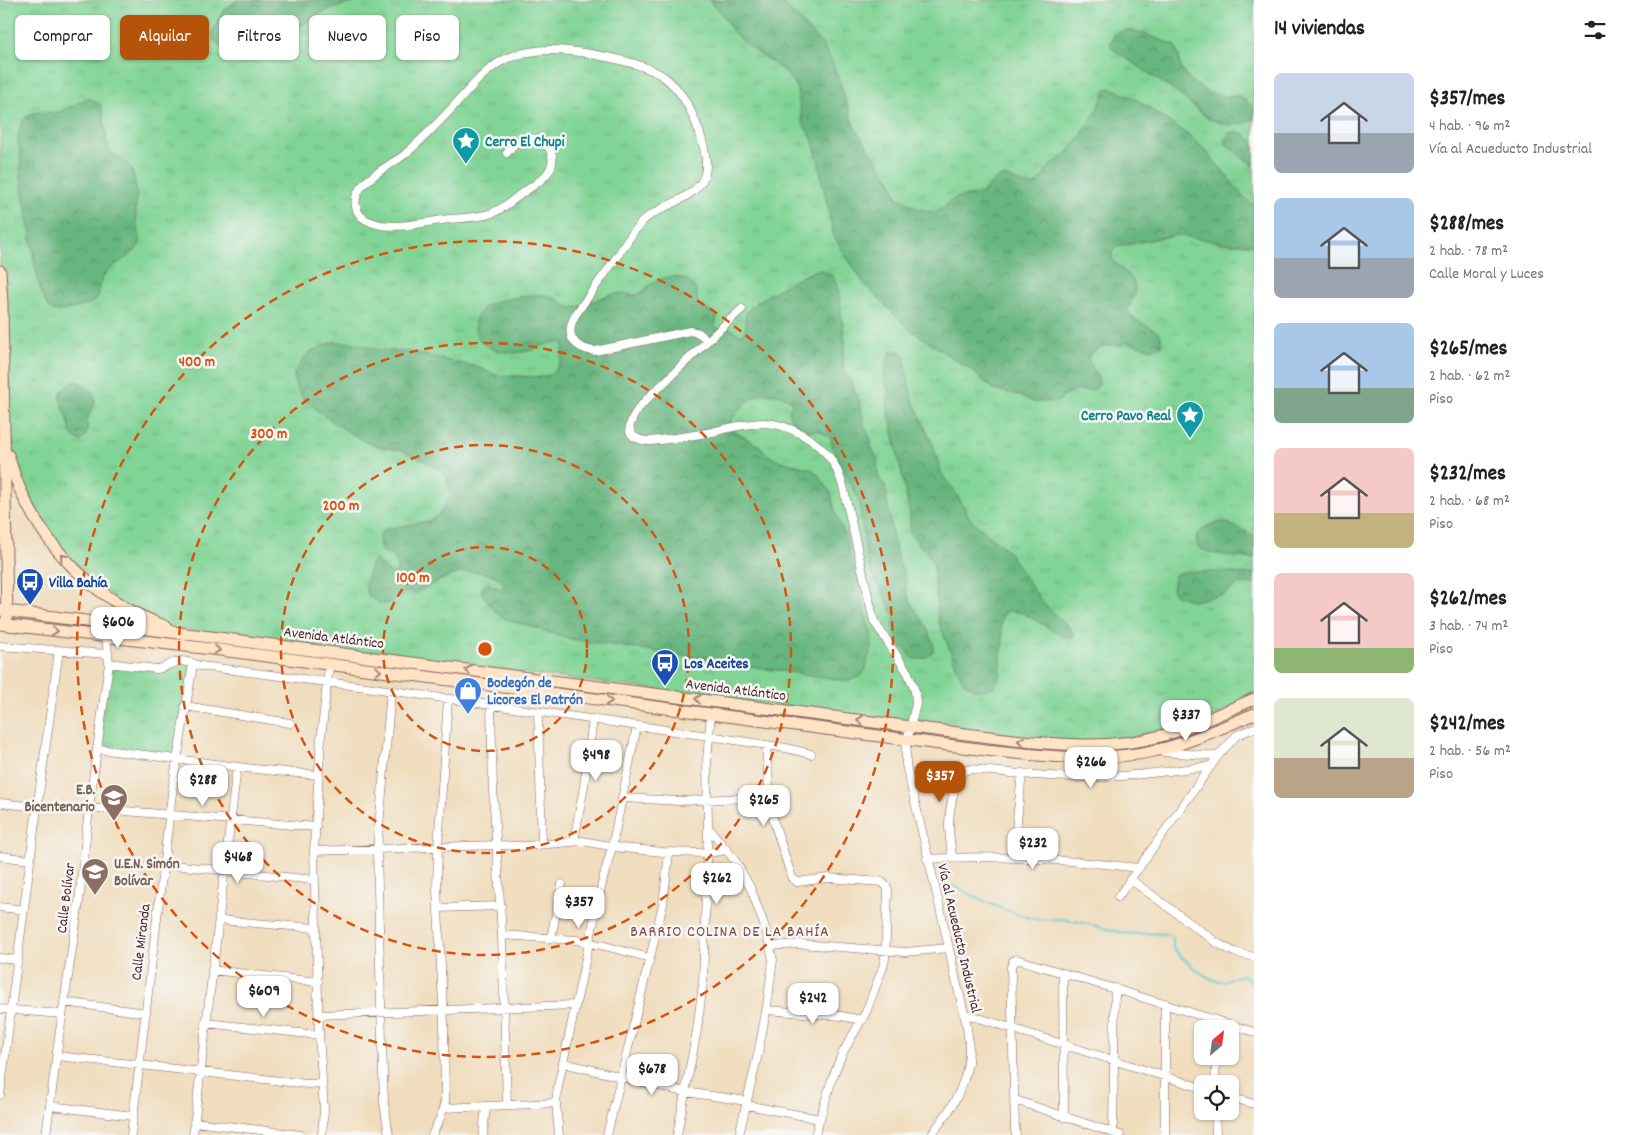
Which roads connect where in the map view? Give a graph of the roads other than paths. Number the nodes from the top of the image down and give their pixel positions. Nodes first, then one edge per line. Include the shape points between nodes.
1 (507, 152) dead end
2 (0, 271) edge
3 (742, 309) dead end
4 (707, 340) junction
5 (4, 439) junction
6 (4, 610) edge
7 (4, 625) edge
8 (193, 634) junction
9 (106, 636) junction
10 (0, 646) edge
11 (59, 650) junction
12 (107, 654) junction
13 (109, 664) junction
14 (193, 664) junction
15 (329, 664) junction
16 (328, 682) junction
17 (391, 691) junction
18 (448, 699) junction
19 (1254, 700) edge
20 (491, 705) junction
21 (185, 706) junction
22 (538, 712) junction
23 (711, 714) junction
24 (1254, 714) edge
25 (593, 719) junction
26 (290, 723) dead end
27 (637, 726) junction
28 (910, 727) junction
29 (1254, 728) edge
30 (709, 736) junction
31 (906, 739) junction
32 (766, 745) junction
33 (98, 749) junction
34 (1153, 751) junction
35 (811, 754) dead end
36 (1218, 756) junction
37 (177, 760) junction
38 (1211, 766) junction
39 (237, 767) junction
40 (1022, 773) junction
41 (318, 775) junction
42 (770, 797) junction
43 (623, 798) junction
44 (707, 800) junction
45 (0, 803) edge
46 (37, 808) junction
47 (88, 808) junction
48 (170, 815) junction
49 (231, 820) junction
50 (316, 827) junction
51 (708, 828) junction
52 (574, 841) junction
53 (542, 844) junction
54 (497, 845) junction
55 (438, 847) junction
56 (612, 847) junction
57 (377, 850) junction
58 (726, 850) junction
59 (314, 851) junction
60 (669, 852) junction
61 (708, 853) junction
62 (0, 856) edge
63 (952, 857) junction
64 (1013, 858) junction
65 (927, 859) junction
66 (30, 860) junction
67 (163, 864) junction
68 (1138, 868) junction
69 (225, 871) junction
70 (1130, 879) junction
71 (314, 880) junction
72 (562, 884) dead end
73 (1118, 897) dead end
74 (501, 906) junction
75 (0, 907) edge
76 (438, 908) junction
77 (24, 910) junction
78 (219, 920) junction
79 (316, 928) junction
80 (502, 935) junction
81 (550, 938) junction
82 (589, 942) junction
83 (771, 946) junction
84 (949, 948) junction
85 (885, 950) junction
86 (1254, 957) edge
87 (0, 958) edge
88 (650, 958) junction
89 (18, 960) junction
90 (212, 970) junction
91 (1064, 972) junction
92 (318, 982) junction
93 (1115, 988) junction
94 (64, 1002) junction
95 (1165, 1003) junction
96 (575, 1005) junction
97 (504, 1007) junction
98 (0, 1009) edge
99 (12, 1010) junction
100 (444, 1010) junction
101 (767, 1010) junction
102 (381, 1012) junction
103 (963, 1012) junction
104 (146, 1013) junction
105 (62, 1014) junction
106 (319, 1015) junction
107 (1217, 1019) joint
108 (862, 1020) junction
109 (205, 1022) junction
110 (1012, 1028) junction
111 (1254, 1032) edge
112 (319, 1035) junction
113 (1064, 1044) junction
114 (57, 1056) junction
115 (3, 1059) edge
116 (1115, 1061) junction
117 (563, 1062) junction
118 (140, 1064) junction
119 (200, 1071) junction
120 (1164, 1076) junction
121 (620, 1077) junction
122 (322, 1083) junction
123 (1194, 1085) edge
124 (685, 1092) junction
125 (0, 1095) edge
126 (1015, 1100) junction
127 (1239, 1100) edge
128 (556, 1103) junction
129 (746, 1103) junction
130 (1254, 1104) edge
131 (506, 1105) junction
132 (50, 1106) junction
133 (486, 1106) junction
134 (444, 1108) junction
135 (133, 1116) junction
136 (1064, 1117) junction
137 (820, 1119) junction
138 (1215, 1120) edge
139 (194, 1122) junction
140 (1116, 1134) edge
141 (46, 1135) edge
142 (131, 1135) edge
143 (193, 1135) edge
144 (300, 1135) edge
145 (322, 1135) edge
146 (389, 1135) edge
147 (432, 1135) edge
148 (483, 1135) edge
149 (560, 1135) edge
150 (607, 1135) edge
151 (677, 1135) edge
152 (739, 1135) edge
153 (815, 1135) edge
154 (931, 1135) edge
155 (1016, 1135) edge
156 (1165, 1135) edge
157 (1216, 1135) edge

1 - 4 street via 519,140 536,139 550,149 553,162 545,177 493,213 391,225 373,223 357,210 356,200 364,183 406,154 490,68 507,59 533,51 560,50 636,64 669,81 686,103 696,124 706,159 704,178 694,191 657,210 642,222 576,314 570,329 578,346 595,351 690,331
2 - 5 main road
3 - 4 street
4 - 28 street, Vía al Acueducto Industrial via 638,410 629,427 632,435 651,441 763,423 792,430 827,455 843,486 874,621 914,685 916,704
5 - 6 main road
8 -> 5 main road via 157,623 124,607 72,567 40,527 24,498
6 - 7 main road
6 - 8 main road, Avenida Atlántico
7 -> 9 main road, Avenida Atlántico
28 -> 8 main road, Avenida Atlántico
9 - 12 street, Calle Bolívar
9 -> 15 main road, Avenida Atlántico
10 - 11 street
11 - 12 street
11 - 46 street
12 - 13 street, Calle Bolívar
13 - 14 street via 156,669 176,661
13 - 33 street, Calle Bolívar
14 - 16 street
14 - 21 street, Calle Miranda
15 - 16 street
15 -> 23 main road, Avenida Atlántico
16 - 17 street
16 - 41 street
17 - 18 street
17 - 57 street
18 - 20 street
18 - 55 street
19 -> 28 main road, Avenida Atlántico via 1164,735 1095,746 1040,743
20 - 22 street
20 - 54 street
21 - 26 street
21 - 37 street, Calle Miranda
22 - 25 street
22 - 53 street
23 - 30 street
23 - 31 main road, Avenida Atlántico
24 - 34 main road, Avenida Atlántico via 1193,740
25 - 27 street
25 - 52 street
27 - 30 street
27 - 43 street
28 - 31 street, Vía al Acueducto Industrial
29 - 36 street via 1238,735
30 - 32 street
30 - 44 street
31 - 34 main road, Avenida Atlántico via 1064,758 1116,757
31 - 65 street, Vía al Acueducto Industrial via 906,765
32 - 35 street
32 - 42 street
33 - 37 street
33 - 47 street, Calle Bolívar
34 - 36 street
36 - 38 street
37 - 39 street
37 - 48 street, Calle Miranda
38 - 40 street via 1115,777
38 - 68 street
39 - 41 street
39 - 49 street
40 - 63 street via 970,769 962,772 950,813
40 - 64 street
41 - 50 street
42 - 44 street
42 - 85 street via 774,822 794,880 841,878 882,882 887,887
43 - 44 street
43 - 56 street
44 - 51 street
45 - 46 street
46 - 66 street
47 - 48 street
47 - 94 street, Calle Bolívar via 79,902
48 - 49 street
48 - 67 street, Calle Miranda
49 - 50 street
49 - 69 street
50 - 59 street
51 - 58 street
51 - 61 street
52 - 53 street
52 - 56 street
53 - 54 street
54 - 55 street
54 - 74 street
55 - 57 street
55 - 76 street
56 - 60 street
56 - 82 street
57 - 59 street
57 - 102 street
58 - 61 street
58 - 83 street via 751,889
59 - 71 street
60 - 61 street
60 - 88 street via 663,904
61 - 124 street via 703,983
62 - 66 street
63 - 64 street
63 - 65 street
64 - 68 street
65 - 84 street, Vía al Acueducto Industrial
66 - 77 street
67 - 69 street
67 - 104 street, Calle Miranda
68 - 70 street
69 - 71 street
69 - 78 street
70 - 73 street
70 - 86 street via 1217,943
71 - 79 street
72 - 81 street
74 - 76 street
74 - 80 street
75 - 77 street
76 - 100 street
77 - 89 street
78 - 79 street
78 - 90 street
79 - 92 street
80 - 81 street
80 - 97 street
81 - 82 street
82 - 88 street
82 - 96 street
83 - 85 street via 800,944
83 - 101 street via 773,968
84 - 85 street via 905,952
84 - 103 street, Vía al Acueducto Industrial
85 - 108 street via 883,967
87 - 89 street
88 - 121 street
89 - 99 street
90 - 92 street
90 - 109 street
91 - 93 street
91 - 110 street via 1013,961
91 - 113 street
92 - 106 street
93 - 95 street
93 - 116 street
94 - 104 street
94 - 105 street, Calle Bolívar
95 - 107 street
95 - 120 street
96 - 97 street
96 - 117 street
97 - 100 street
97 - 131 street
98 - 99 street
99 - 105 street
99 - 115 street
100 - 102 street
100 - 134 street
101 - 108 street
101 - 129 street
102 - 106 street
102 - 146 street via 384,1103
103 - 110 street
103 - 154 street, Vía al Acueducto Industrial via 969,1046 964,1081 958,1097
104 - 118 street, Calle Miranda
105 - 114 street, Calle Bolívar
106 - 112 street
107 - 111 street
108 - 137 street via 842,1054
109 - 112 street
109 - 119 street
110 - 113 street
110 - 126 street
112 - 122 street
113 - 116 street
113 - 136 street
114 - 118 street
114 - 132 street, Calle Bolívar
115 - 125 street
116 - 120 street
116 - 140 street
117 - 121 street
117 - 128 street
118 - 119 street
118 - 135 street, Calle Miranda
119 - 122 street
119 - 139 street
120 - 123 street
120 - 156 street
121 - 124 street
121 - 150 street
122 - 145 street
124 - 129 street
124 - 151 street
126 - 136 street
126 - 155 street
127 - 130 street
128 - 131 street
128 - 149 street
129 - 137 street
129 - 152 street
131 - 133 street
132 - 135 street
132 - 141 street, Calle Bolívar
133 - 134 street
133 - 148 street
134 - 147 street
135 - 142 street, Calle Miranda
136 - 140 street
137 - 153 street
138 - 157 street
139 - 143 street
139 - 144 street

